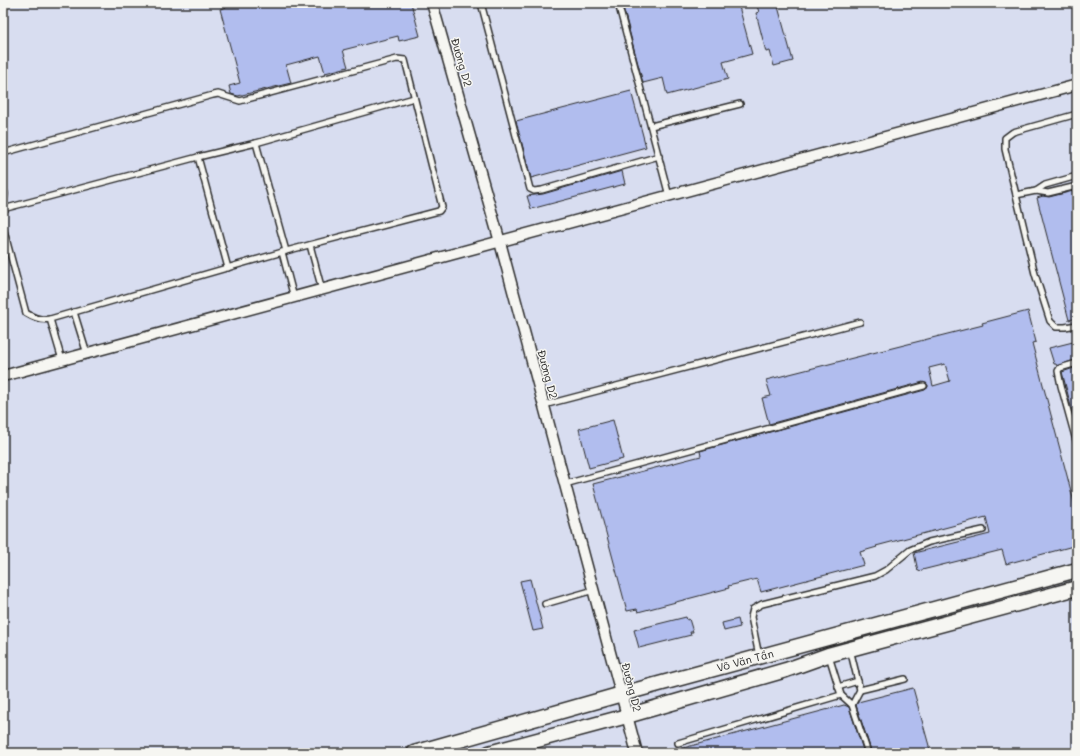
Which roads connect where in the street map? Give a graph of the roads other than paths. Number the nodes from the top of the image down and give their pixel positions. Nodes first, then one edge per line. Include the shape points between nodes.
1 (432, 3) edge
2 (481, 3) edge
3 (618, 3) edge
4 (1077, 85) edge
5 (414, 98) junction
6 (740, 104) dead end
7 (1077, 114) edge
8 (651, 126) junction
9 (256, 143) junction
10 (3, 153) edge
11 (659, 156) junction
12 (198, 157) junction
13 (1077, 176) edge
14 (3, 186) edge
15 (1077, 186) edge
16 (1036, 191) junction
17 (1016, 195) junction
18 (669, 196) junction
19 (3, 205) edge
20 (3, 209) edge
21 (3, 227) edge
22 (500, 242) junction
23 (310, 245) junction
24 (284, 252) junction
25 (228, 268) junction
26 (322, 290) junction
27 (294, 298) junction
28 (74, 312) junction
29 (50, 319) junction
30 (860, 322) dead end
31 (1077, 325) edge
32 (87, 354) junction
33 (62, 360) junction
34 (1077, 363) edge
35 (3, 376) edge
36 (924, 386) dead end
37 (544, 405) junction
38 (1077, 444) edge
39 (565, 484) junction
40 (983, 530) dead end
41 (1077, 570) edge
42 (1077, 588) edge
43 (594, 590) junction
44 (545, 604) dead end
45 (850, 649) junction
46 (828, 655) junction
47 (759, 657) junction
48 (905, 679) dead end
49 (858, 682) junction
50 (838, 687) junction
51 (860, 690) junction
52 (622, 694) junction
53 (840, 695) junction
54 (852, 706) junction
55 (627, 716) junction
56 (678, 743) dead end
57 (414, 753) edge
58 (489, 753) edge
59 (637, 753) edge
60 (868, 753) edge

1 - 22 street, Đường D2
2 - 11 lane via 530,189 542,190
3 - 8 lane
4 - 18 street
5 - 9 lane
5 - 10 lane via 405,60 398,59 240,101 218,94
5 - 23 lane via 442,207 435,212
6 - 8 lane
7 - 17 lane via 1018,130 1005,138 1005,149
8 - 11 lane
9 - 12 lane
9 - 24 lane
11 - 18 lane
12 - 20 lane
12 - 25 lane
13 - 16 lane via 1045,185
14 - 19 lane
15 - 16 lane via 1048,193
16 - 17 lane
17 - 31 lane via 1035,274 1050,321 1056,327
18 - 22 street
21 - 29 lane via 26,313 43,321
22 - 26 street
22 - 37 street, Đường D2
23 - 24 lane
23 - 26 lane
24 - 25 lane
24 - 27 lane
25 - 28 lane
26 - 27 street
27 - 32 street
28 - 29 lane
28 - 32 lane
29 - 33 lane
30 - 37 lane
32 - 33 street
33 - 35 street
34 - 38 lane via 1058,371
36 - 39 lane
37 - 39 street, Đường D2
39 - 43 street, Đường D2
40 - 47 lane via 928,542 910,550 886,570 874,576 762,604 753,609 751,617
41 - 47 street, Võ Văn Tần
42 - 45 street, Võ Văn Tần
43 - 44 lane
43 - 52 street, Đường D2
45 - 46 street, Võ Văn Tần
45 - 49 lane
46 - 50 lane
46 - 55 street, Võ Văn Tần via 786,670
47 - 52 street, Võ Văn Tần
48 - 51 lane
49 - 50 lane
49 - 51 lane
50 - 53 lane
51 - 54 lane
52 - 55 street, Đường D2
52 - 57 street, Võ Văn Tần
53 - 54 lane
53 - 56 lane
54 - 60 lane
55 - 58 street, Võ Văn Tần
55 - 59 street, Đường D2

